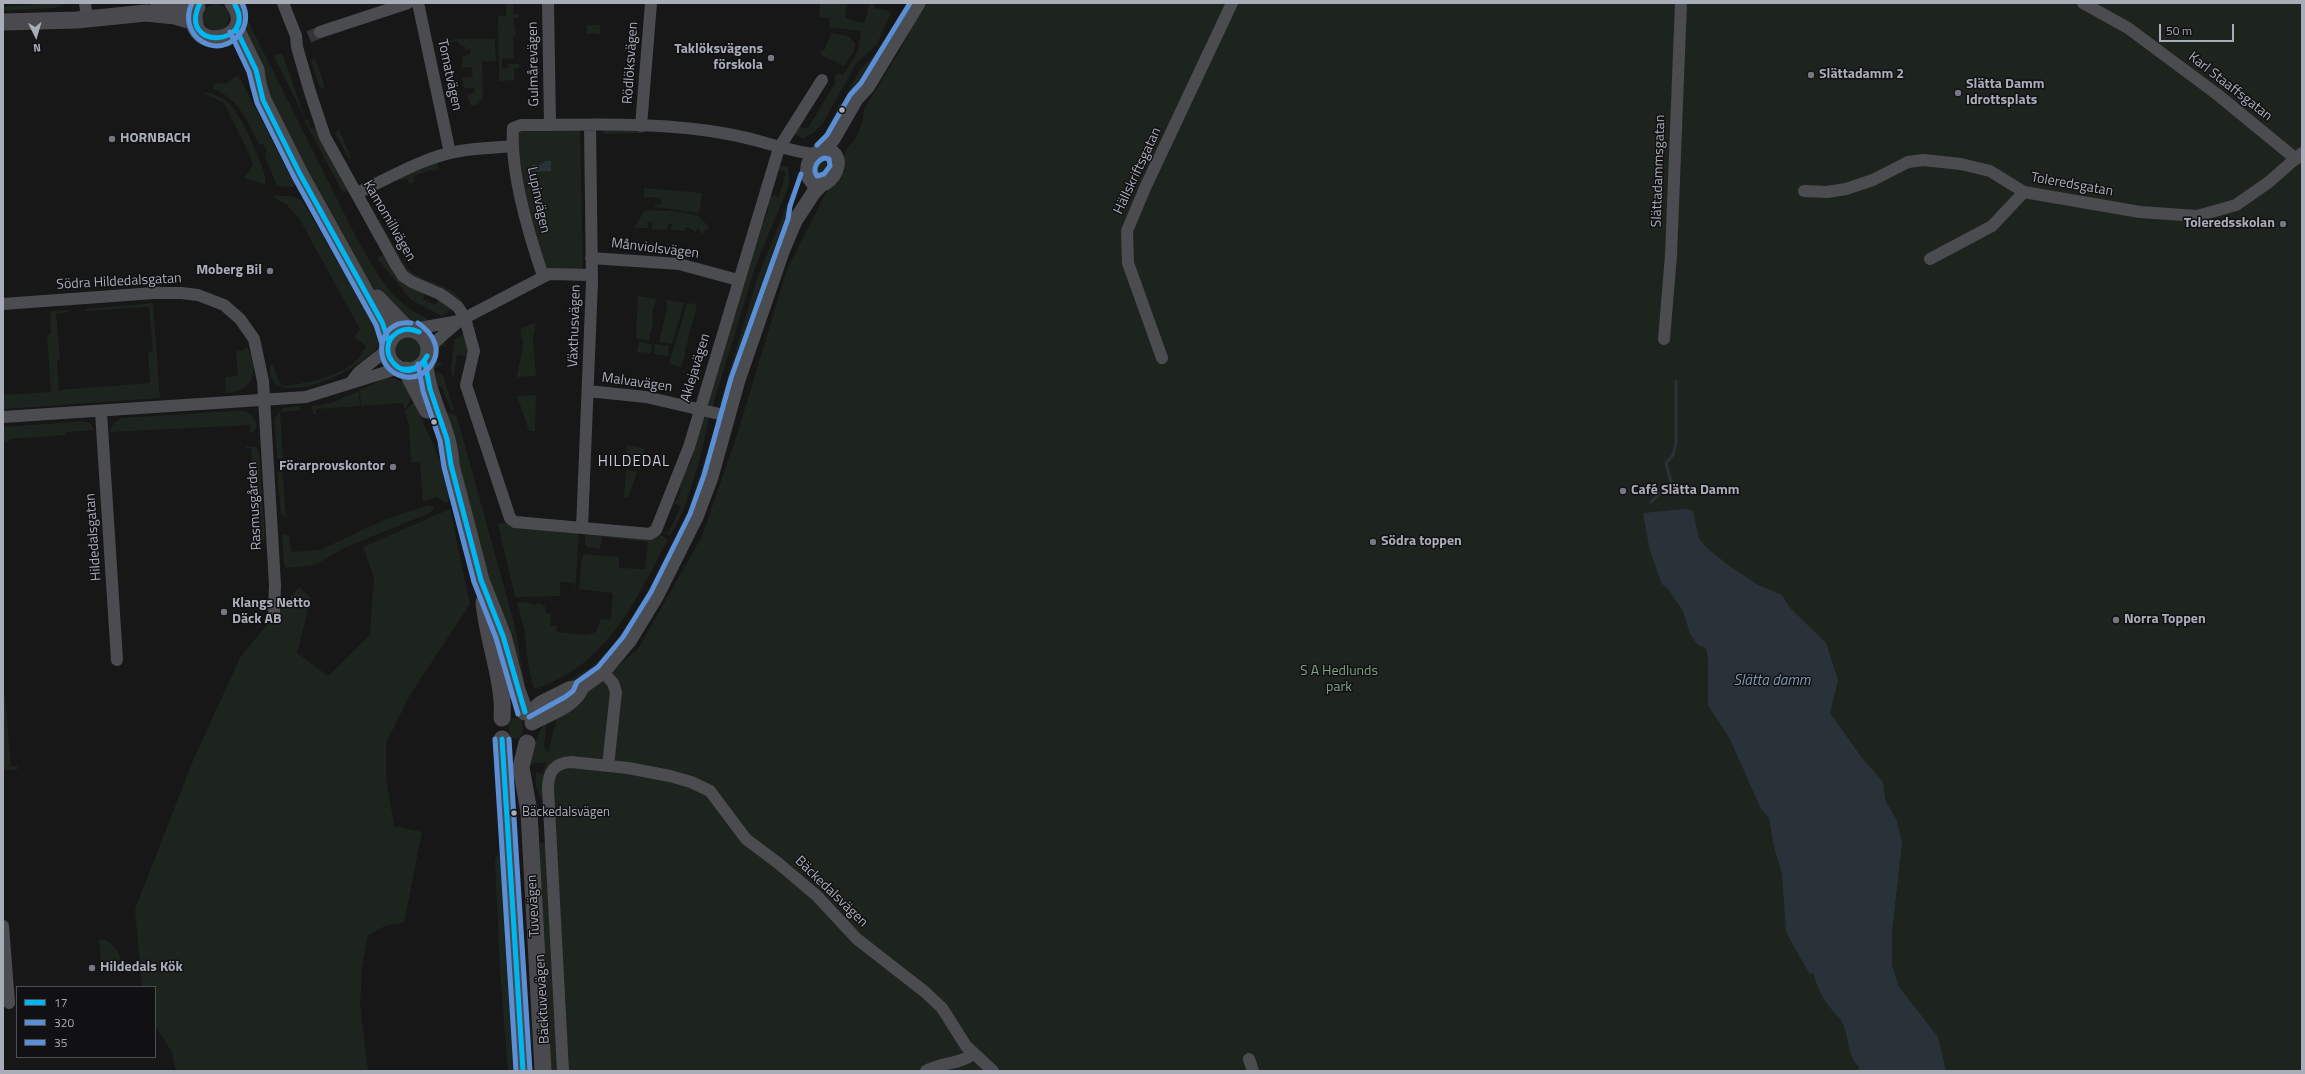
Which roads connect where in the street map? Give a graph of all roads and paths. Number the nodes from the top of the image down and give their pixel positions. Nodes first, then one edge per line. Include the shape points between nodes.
1 (233, 3) edge
2 (283, 3) edge
3 (408, 3) edge
4 (418, 3) edge
5 (548, 3) edge
6 (651, 3) edge
7 (918, 3) edge
8 (1232, 3) edge
9 (1681, 3) edge
10 (2084, 3) edge
11 (85, 7) edge
12 (197, 11) edge
13 (65, 18) junction
14 (3, 22) edge
15 (236, 29) junction
16 (320, 32) tunnel mouth
17 (222, 39) junction
18 (822, 80) dead end
19 (258, 84) junction
20 (867, 87) junction
21 (550, 125) junction
22 (590, 125) junction
23 (641, 126) junction
24 (512, 146) junction
25 (781, 149) junction
26 (450, 153) junction
27 (2299, 156) edge
28 (836, 157) junction
29 (813, 162) junction
30 (822, 184) junction
31 (1804, 191) dead end
32 (2024, 192) junction
33 (357, 193) junction
34 (795, 221) junction
35 (591, 258) junction
36 (1930, 259) dead end
37 (591, 274) junction
38 (357, 275) junction
39 (543, 276) junction
40 (738, 280) junction
41 (3, 304) edge
42 (462, 320) junction
43 (410, 329) junction
44 (1664, 339) dead end
45 (388, 346) junction
46 (1162, 358) dead end
47 (427, 359) junction
48 (402, 369) junction
49 (352, 381) junction
50 (588, 391) junction
51 (265, 399) junction
52 (700, 409) junction
53 (101, 412) junction
54 (728, 416) junction
55 (3, 417) edge
56 (451, 465) junction
57 (510, 518) joint
58 (582, 528) junction
59 (481, 580) junction
60 (274, 612) dead end
61 (117, 660) dead end
62 (603, 672) junction
63 (529, 716) junction
64 (502, 718) junction
65 (502, 740) junction
66 (527, 743) junction
67 (608, 766) junction
68 (3, 926) edge
69 (9, 1003) dead end
70 (973, 1054) junction
71 (1249, 1059) dead end
72 (523, 1071) edge
73 (543, 1071) edge
74 (562, 1071) edge
75 (926, 1071) edge
76 (993, 1071) edge
77 (1253, 1071) edge

1 - 15 main road, Tuvevägen via 239,16
2 - 33 street, Kamomillvägen via 303,39 297,47 325,137
3 - 16 street
4 - 26 street, Tomatvägen
5 - 21 street, Gulmårevägen
6 - 23 street, Rödlöksvägen
7 - 20 street
8 - 46 street, Hällskriftsgatan via 1127,231 1128,263
9 - 44 street, Slättadammsgatan via 1671,255
10 - 27 street, Karl Staaffsgatan via 2128,28
11 - 12 main road via 156,5
11 - 13 main road
12 - 13 main road via 175,16 146,13 83,19
12 - 17 main road via 204,35 212,39
13 - 14 main road
15 - 17 main road
15 - 19 main road, Tuvevägen via 256,70
17 - 19 main road, Tuvevägen via 239,56 248,73
18 - 25 street, Aklejavägen
19 - 38 main road, Tuvevägen via 263,100 300,174
20 - 28 street via 863,101
20 - 29 street via 856,99 833,138
21 - 22 street
21 - 24 street, Lupinvägen via 521,125 513,128
22 - 23 street
22 - 35 street, Växthusvägen
23 - 25 street via 675,127 728,134
24 - 26 street
24 - 39 street, Lupinvägen via 532,244
25 - 29 street
25 - 40 street, Aklejavägen
26 - 33 street via 397,173
27 - 32 street, Toleredsgatan via 2269,182 2236,205 2197,216 2140,212
28 - 29 street via 832,151
28 - 30 street via 838,164 835,174
29 - 30 street via 813,183
29 - 34 street
30 - 34 street
31 - 32 street, Toleredsgatan via 1826,192 1846,189 1873,180 1908,162 1923,160 1962,164 1990,171
32 - 36 street via 1992,226
33 - 42 street, Kamomillvägen via 403,276 450,301 458,307
34 - 54 street via 738,380
35 - 37 street, Växthusvägen
35 - 40 street, Månviolsvägen via 679,264
37 - 39 street
37 - 50 street, Växthusvägen
38 - 43 main road, Tuvevägen
38 - 45 main road, Tuvevägen via 382,322
39 - 42 street
40 - 52 street, Aklejavägen
41 - 51 street, Södra Hildedalsgatan via 154,293 198,295 224,305 240,319 254,339
42 - 43 street
42 - 47 street via 435,342
42 - 57 street, Kamomillvägen via 474,351 466,385
43 - 45 main road via 394,334
43 - 47 main road, Tuvevägen via 426,339
45 - 48 main road, Tuvevägen via 390,360
45 - 49 street
47 - 48 main road via 416,369
47 - 56 main road, Tuvevägen via 427,382 444,424
48 - 49 street
48 - 56 main road, Tuvevägen via 420,395
49 - 51 street via 336,389 306,397
50 - 52 street, Malvavägen via 646,397
50 - 58 street, Växthusvägen
51 - 53 street
51 - 60 street, Rasmusgården
52 - 54 street, Malvavägen
52 - 58 street, Aklejavägen via 688,450 665,510 653,533
53 - 55 street
53 - 61 street, Hildedalsgatan
54 - 62 street via 711,477 676,559 637,629
56 - 59 main road, Tuvevägen
57 - 58 street, Aklejavägen via 515,522
59 - 63 main road, Tuvevägen via 503,636 517,690
59 - 64 main road, Tuvevägen via 489,638 502,701
62 - 63 street via 582,687 579,695 569,703
62 - 67 street via 613,683 616,692
63 - 64 main road via 512,710
63 - 66 main road, Tuvevägen via 532,733
64 - 65 main road, Tuvevägen via 499,727
65 - 66 main road via 514,748
65 - 72 main road, Tuvevägen
66 - 73 main road, Tuvevägen via 521,767 529,812
67 - 70 street, Bäckedalsvägen via 670,776 692,782 710,792 746,839 817,896 857,939 942,1008
67 - 74 street, Bäcktuvevägen via 564,762 555,766 548,777
68 - 69 street
70 - 75 street via 963,1060 938,1065
70 - 76 street, Bäckedalsvägen
71 - 77 street

